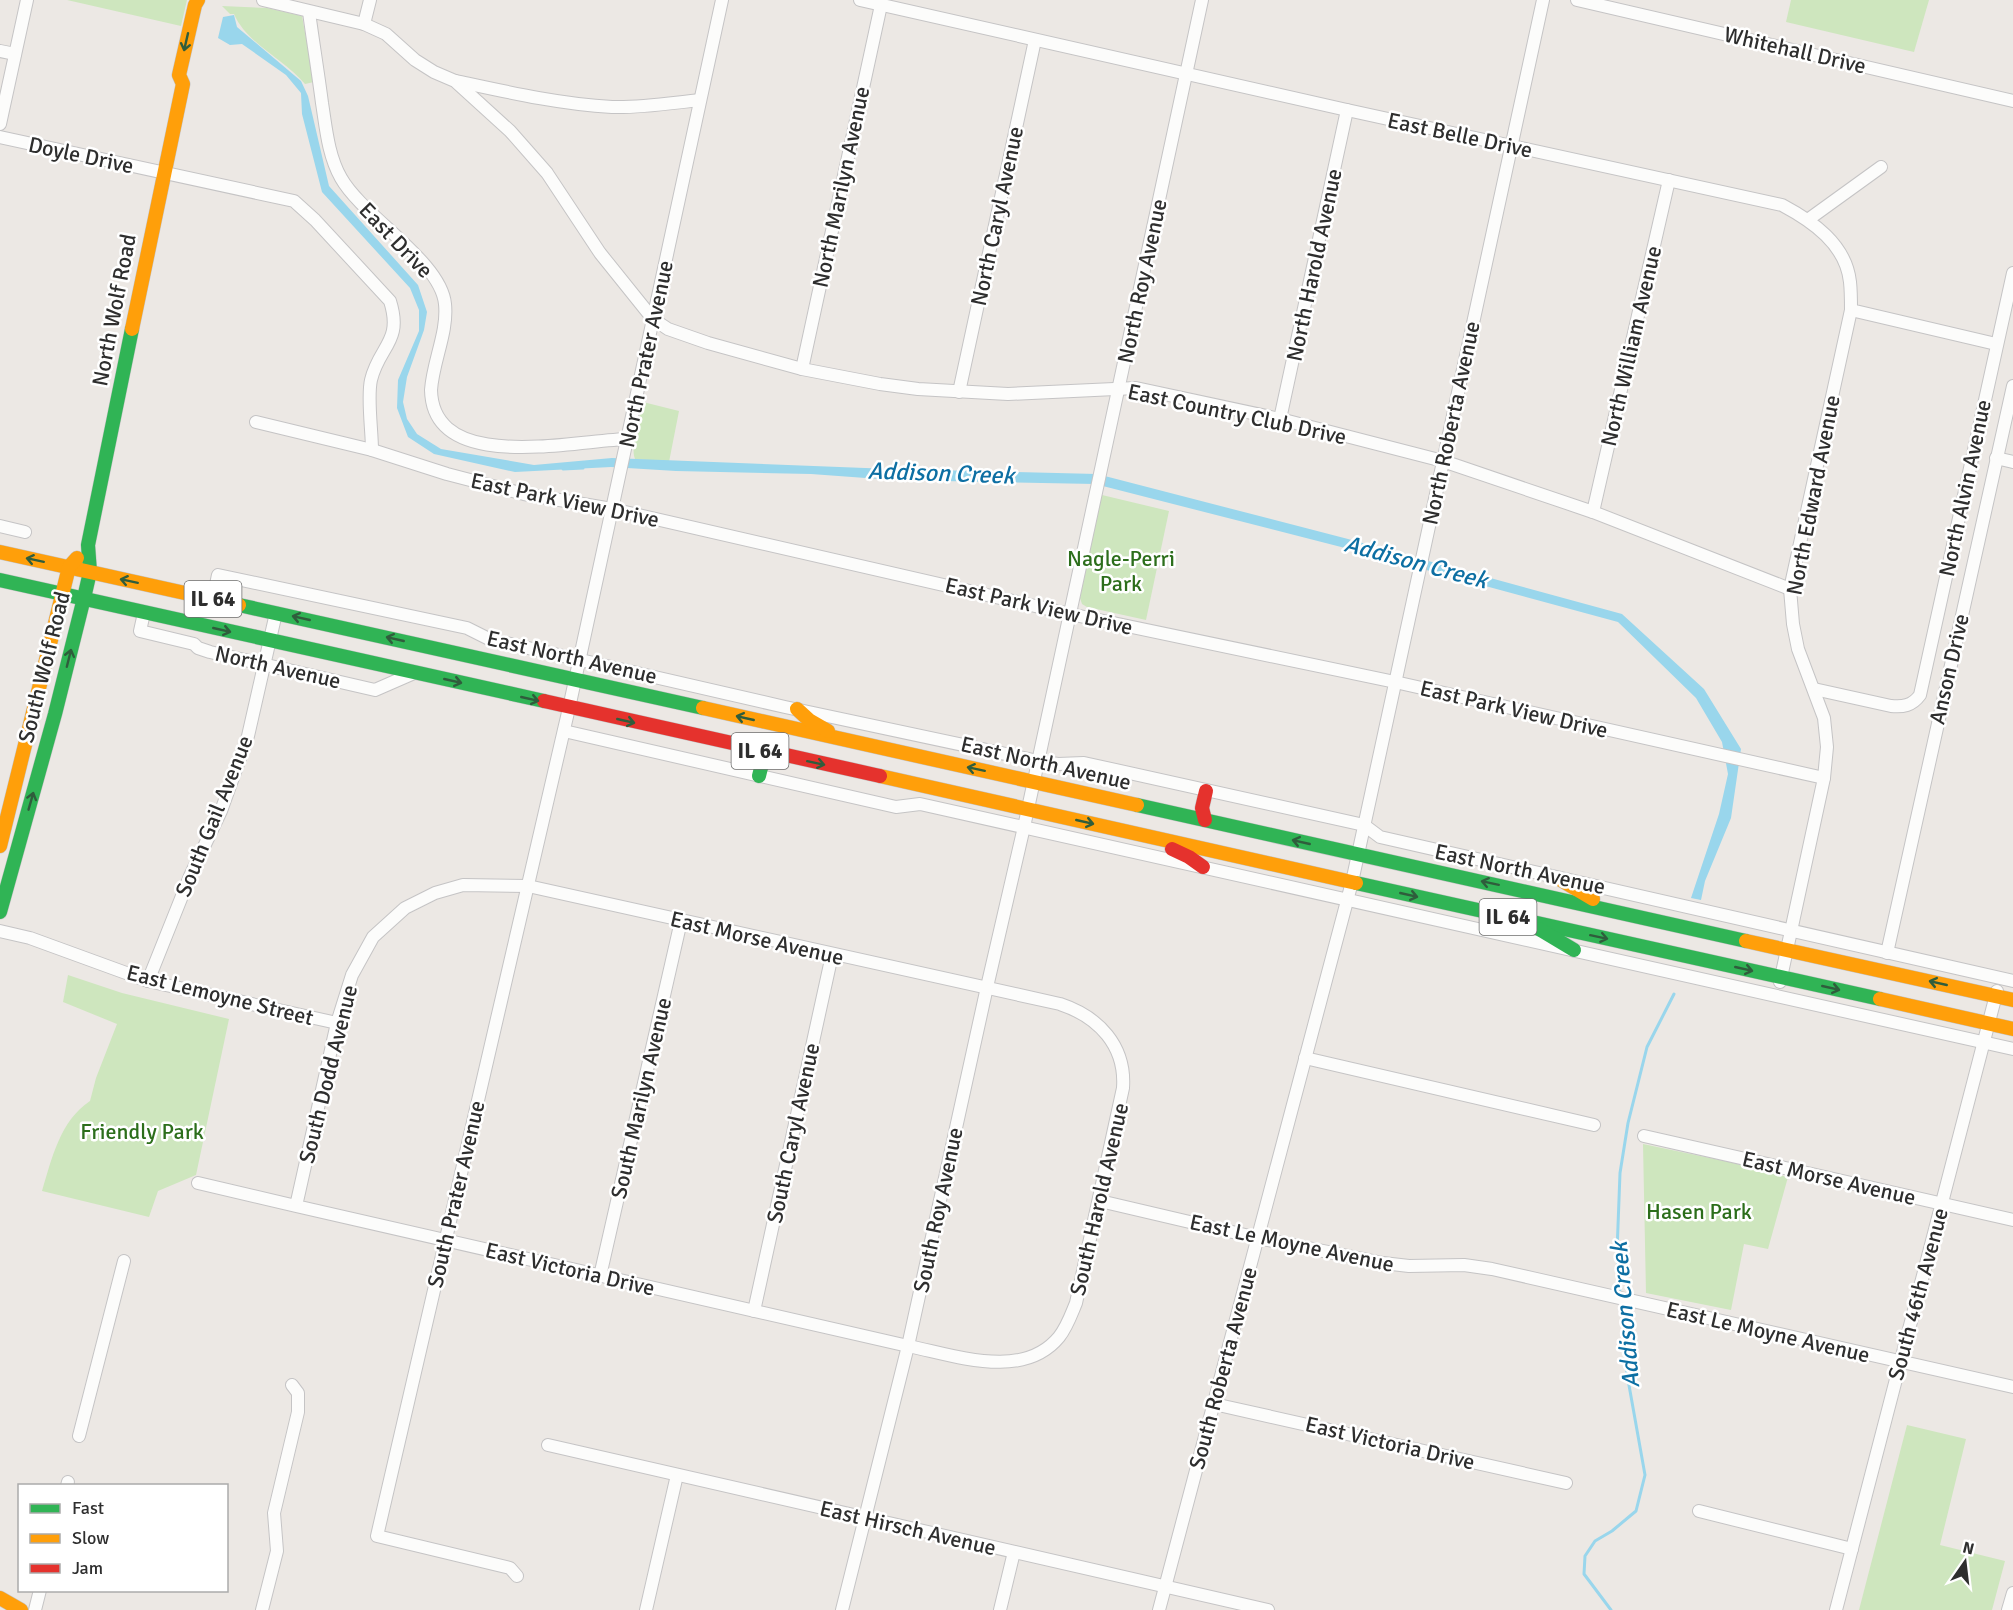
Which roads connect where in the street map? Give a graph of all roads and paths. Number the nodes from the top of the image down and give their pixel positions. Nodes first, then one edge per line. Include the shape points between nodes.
1 (27, 0) edge
2 (198, 0) edge
3 (206, 0) edge
4 (263, 0) edge
5 (370, 0) edge
6 (722, 0) edge
7 (860, 0) edge
8 (1202, 0) edge
9 (1542, 0) edge
10 (1577, 0) edge
11 (880, 4) junction
12 (309, 12) junction
13 (364, 24) junction
14 (1035, 40) junction
15 (0, 51) edge
16 (15, 54) junction
17 (1187, 73) junction
18 (455, 81) junction
19 (183, 84) junction
20 (700, 100) junction
21 (2013, 100) edge
22 (1347, 110) junction
23 (0, 124) edge
24 (0, 137) edge
25 (1511, 146) junction
26 (1881, 167) dead end
27 (163, 173) junction
28 (1669, 180) junction
29 (1809, 219) junction
30 (2013, 273) edge
31 (1851, 310) junction
32 (653, 319) junction
33 (1996, 344) junction
34 (802, 369) junction
35 (2013, 387) edge
36 (1118, 388) junction
37 (959, 392) junction
38 (1280, 419) junction
39 (256, 422) dead end
40 (627, 439) junction
41 (372, 450) junction
42 (1996, 458) junction
43 (1443, 461) junction
44 (2013, 462) edge
45 (612, 509) junction
46 (1593, 512) junction
47 (0, 526) edge
48 (25, 532) dead end
49 (88, 545) junction
50 (0, 552) edge
51 (69, 567) junction
52 (90, 572) junction
53 (0, 580) edge
54 (1790, 589) junction
55 (63, 594) junction
56 (84, 598) junction
57 (213, 599) junction
58 (144, 613) junction
59 (276, 613) junction
60 (1070, 614) junction
61 (270, 641) junction
62 (580, 660) junction
63 (265, 664) junction
64 (415, 673) junction
65 (575, 680) junction
66 (1395, 682) junction
67 (1814, 689) junction
68 (569, 708) junction
69 (796, 710) junction
70 (564, 731) junction
71 (847, 741) junction
72 (765, 752) junction
73 (1038, 761) junction
74 (759, 776) junction
75 (1824, 778) junction
76 (1034, 782) junction
77 (1206, 791) junction
78 (1028, 809) junction
79 (1205, 820) junction
80 (1364, 825) junction
81 (1024, 827) junction
82 (1146, 836) junction
83 (0, 846) edge
84 (1358, 855) junction
85 (1203, 867) junction
86 (1561, 879) junction
87 (1352, 882) junction
88 (528, 886) junction
89 (1347, 900) junction
90 (1616, 911) junction
91 (0, 912) edge
92 (1524, 920) junction
93 (681, 921) junction
94 (0, 931) edge
95 (1791, 931) junction
96 (1787, 949) junction
97 (1574, 950) junction
98 (1887, 953) junction
99 (832, 955) junction
100 (1781, 977) junction
101 (2007, 979) edge
102 (148, 981) junction
103 (987, 987) junction
104 (1777, 996) junction
105 (1996, 996) junction
106 (2013, 1000) edge
107 (337, 1023) junction
108 (1988, 1024) junction
109 (2013, 1029) edge
110 (1984, 1042) junction
111 (2013, 1049) edge
112 (1305, 1058) junction
113 (1594, 1125) dead end
114 (1644, 1136) dead end
115 (198, 1183) dead end
116 (1100, 1201) junction
117 (1942, 1204) junction
118 (296, 1206) junction
119 (2013, 1220) edge
120 (1258, 1238) junction
121 (445, 1240) junction
122 (124, 1261) dead end
123 (600, 1276) junction
124 (754, 1311) junction
125 (908, 1346) junction
126 (1900, 1362) junction
127 (292, 1385) dead end
128 (2013, 1387) edge
129 (1214, 1404) junction
130 (79, 1436) dead end
131 (548, 1445) dead end
132 (677, 1475) junction
133 (1566, 1483) dead end
134 (1699, 1511) dead end
135 (865, 1518) junction
136 (1852, 1549) junction
137 (1014, 1552) junction
138 (517, 1576) dead end
139 (1165, 1587) junction
140 (40, 1592) edge
141 (2013, 1593) edge
142 (0, 1598) edge
143 (21, 1610) edge
144 (35, 1610) edge
145 (262, 1610) edge
146 (646, 1610) edge
147 (842, 1610) edge
148 (1000, 1610) edge
149 (1159, 1610) edge
150 (1268, 1610) edge
151 (1836, 1610) edge
152 (2008, 1610) edge

1 - 16 street
2 -> 19 main road, North Wolf Road via 179,75
3 - 19 main road, North Wolf Road via 191,78
4 - 12 street, East Country Club Drive
5 - 13 street
6 - 20 street, North Prater Avenue
7 - 11 street, East Belle Drive
8 - 17 street, North Roy Avenue
9 - 25 street, North Roberta Avenue
10 - 21 street, Whitehall Drive
11 - 14 street, East Belle Drive
11 - 34 street, North Marilyn Avenue
12 - 13 street, East Country Club Drive
12 - 40 street, East Drive via 330,151 341,178 355,198 431,272 444,295 445,311 431,390 438,418 457,435 491,445 533,447
13 - 18 street, East Country Club Drive via 386,34 434,72
14 - 17 street, East Belle Drive
14 - 37 street, North Caryl Avenue
15 - 16 street
16 - 23 street
17 - 22 street, East Belle Drive
17 - 36 street, North Roy Avenue
18 - 20 street via 602,106
18 - 32 street, East Country Club Drive via 510,131 547,173 600,252
19 - 27 main road, North Wolf Road
20 - 32 street, North Prater Avenue
22 - 25 street, East Belle Drive
22 - 38 street, North Harold Avenue
24 - 27 street, Doyle Drive
25 - 28 street, East Belle Drive
25 - 43 street, North Roberta Avenue
26 - 29 street
27 - 41 street, Doyle Drive via 294,201 385,294 394,327 370,382
27 - 49 main road, North Wolf Road
28 - 29 street, East Belle Drive via 1782,205
28 - 46 street, North William Avenue
29 - 31 street, East Belle Drive via 1842,256 1850,280
30 - 33 street, North Alvin Avenue
31 - 33 street
31 - 54 street, North Edward Avenue
32 - 34 street, East Country Club Drive via 668,329 708,343
32 - 40 street, North Prater Avenue
33 - 67 street, North Alvin Avenue via 1923,687 1914,702 1904,707
34 - 37 street, East Country Club Drive via 880,384
35 - 42 street, Anson Drive
36 - 37 street, East Country Club Drive via 1008,394
36 - 38 street, East Country Club Drive via 1136,388
36 - 60 street, North Roy Avenue
38 - 43 street, East Country Club Drive
39 - 41 street, East Park View Drive
40 - 45 street, North Prater Avenue
41 - 45 street, East Park View Drive via 515,492
42 - 44 street
42 - 98 street, Anson Drive
43 - 46 street, East Country Club Drive
43 - 66 street, North Roberta Avenue
45 - 60 street, East Park View Drive
45 - 62 street, North Prater Avenue
46 - 54 street, East Country Club Drive
47 - 48 street
49 - 51 main road, North Wolf Road
49 - 52 main road, North Wolf Road
51 -> 50 main road, IL 64
51 - 52 main road, East North Avenue / IL 64
51 - 55 main road, South Wolf Road
52 - 56 main road, South Wolf Road
57 -> 52 main road, East North Avenue / IL 64
53 - 55 main road, IL 64
54 - 67 street, North Edward Avenue via 1798,650
55 - 56 main road, IL 64
55 - 83 main road, South Wolf Road
56 - 58 main road, IL 64
91 -> 56 main road, South Wolf Road
57 - 59 main road, East North Avenue / IL 64
57 - 62 street, East North Avenue via 218,575 467,628 489,639
58 -> 61 main road, IL 64
58 - 63 street, North Avenue via 140,631
59 - 61 street, South Gail Avenue
65 -> 59 main road, East North Avenue / IL 64
60 - 66 street, East Park View Drive
60 - 73 street, North Roy Avenue
61 - 63 street, South Gail Avenue
61 - 64 main road, IL 64
62 - 65 street, North Prater Avenue
62 - 69 street, East North Avenue
63 - 64 street, North Avenue via 375,690
63 - 102 street, South Gail Avenue via 248,736
64 -> 68 main road, IL 64
65 - 68 street, North Prater Avenue
71 -> 65 main road, East North Avenue / IL 64
66 - 75 street, East Park View Drive
66 - 80 street, North Roberta Avenue
67 - 75 street, North Edward Avenue via 1824,718
68 - 70 street, South Prater Avenue
68 -> 72 main road, IL 64
69 - 71 main road
69 - 73 street, East North Avenue
70 - 74 street
70 - 88 street, South Prater Avenue
76 -> 71 main road, East North Avenue / IL 64
72 - 74 main road
72 -> 78 main road, IL 64
73 - 76 street, North Roy Avenue
73 - 77 street, East North Avenue via 1058,765 1084,763
74 - 81 street via 896,807 920,804
75 - 95 street, North Edward Avenue
76 - 78 street, North Roy Avenue
76 - 79 main road, East North Avenue / IL 64
77 - 79 main road via 1202,808
77 - 80 street, East North Avenue
78 - 81 street, South Roy Avenue
78 -> 82 main road, IL 64
84 -> 79 main road, East North Avenue / IL 64
80 - 84 street, North Roberta Avenue
80 - 86 street, East North Avenue via 1380,837
81 - 85 street
81 - 103 street, South Roy Avenue
82 - 85 main road
82 - 87 main road, IL 64
84 - 87 street, North Roberta Avenue
90 -> 84 main road, East North Avenue / IL 64
85 - 89 street
86 - 90 main road
86 - 95 street, East North Avenue
87 - 89 street, South Roberta Avenue
87 -> 92 main road, IL 64
88 - 93 street, East Morse Avenue
88 - 107 street, South Dodd Avenue via 463,885 405,908 373,937 352,975
88 - 121 street, South Prater Avenue
89 - 97 street
89 - 112 street, South Roberta Avenue
90 - 96 main road, East North Avenue / IL 64
92 - 97 main road
92 -> 100 main road, IL 64
93 - 99 street, East Morse Avenue
93 - 123 street, South Marilyn Avenue
94 - 102 street, East Lemoyne Street
95 - 96 street, North Edward Avenue
95 - 98 street, East North Avenue
96 - 100 street, North Edward Avenue
105 -> 96 main road, East North Avenue / IL 64
97 - 104 street
98 - 101 street, East North Avenue
99 - 103 street, East Morse Avenue
99 - 124 street, South Caryl Avenue
100 - 104 street, North Edward Avenue
100 -> 108 main road, IL 64
101 - 105 street, South 46th Avenue
102 - 107 street, East Lemoyne Street
103 - 116 street, South Harold Avenue via 1080,1012 1102,1027 1116,1047 1123,1088
103 - 125 street, South Roy Avenue
104 - 110 street
105 - 106 main road, East North Avenue / IL 64
105 - 108 street, South 46th Avenue
107 - 118 street, South Dodd Avenue
108 - 109 main road, IL 64
108 - 110 street, South 46th Avenue
110 - 111 street
110 - 117 street, South 46th Avenue
112 - 113 street
112 - 120 street, South Roberta Avenue
114 - 117 street, East Morse Avenue
115 - 118 street, East Victoria Drive
116 - 120 street, East Le Moyne Avenue
116 - 125 street, South Harold Avenue via 1076,1303 1068,1323 1046,1348 1029,1358 993,1363
117 - 119 street, East Morse Avenue
117 - 126 street, South 46th Avenue
118 - 121 street, East Victoria Drive
120 - 126 street, East Le Moyne Avenue via 1409,1266 1492,1269
120 - 129 street, South Roberta Avenue
121 - 123 street, East Victoria Drive
121 - 138 street, South Prater Avenue via 377,1536 510,1568
122 - 130 street
123 - 124 street, East Victoria Drive
124 - 125 street, East Victoria Drive
125 - 135 street, South Roy Avenue
126 - 128 street, East Le Moyne Avenue
126 - 136 street, South 46th Avenue
127 - 145 street via 298,1393 298,1412 274,1513 277,1551
129 - 133 street, East Victoria Drive
129 - 139 street, South Roberta Avenue
131 - 132 street, East Hirsch Avenue
132 - 135 street, East Hirsch Avenue
132 - 146 street
134 - 136 street
135 - 137 street, East Hirsch Avenue
135 - 147 street, South Roy Avenue
136 - 151 street, South 46th Avenue
137 - 139 street, East Hirsch Avenue
137 - 148 street
139 - 149 street, South Roberta Avenue
139 - 150 street, East Hirsch Avenue
140 - 144 street
141 - 152 street
142 - 143 main road

